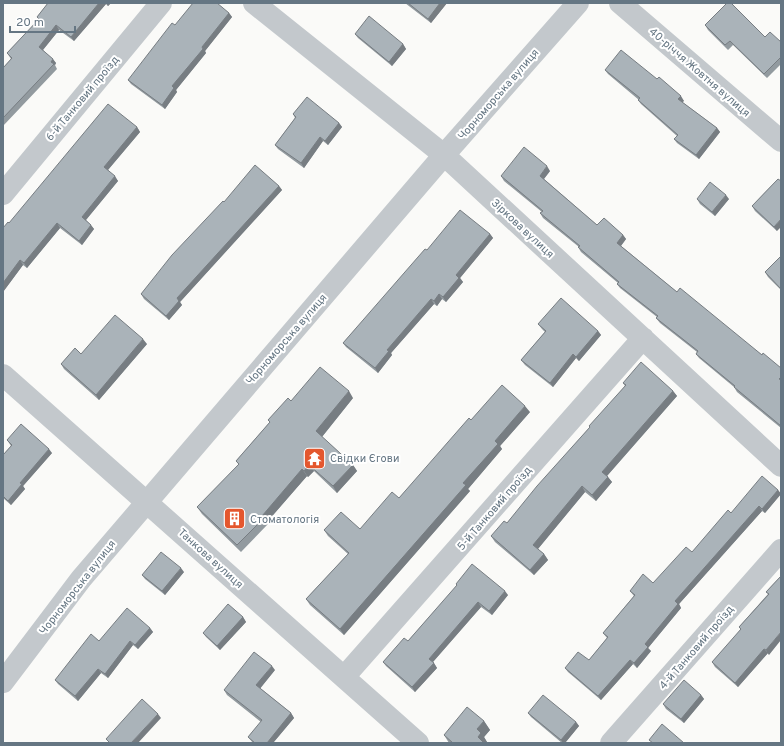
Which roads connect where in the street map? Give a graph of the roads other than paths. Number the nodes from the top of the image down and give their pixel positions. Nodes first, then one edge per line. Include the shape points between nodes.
1 (161, 3) edge
2 (254, 3) edge
3 (578, 3) edge
4 (620, 3) edge
5 (781, 141) edge
6 (444, 155) junction
7 (3, 194) edge
8 (644, 338) junction
9 (3, 375) edge
10 (781, 466) edge
11 (147, 501) junction
12 (781, 550) edge
13 (344, 677) junction
14 (3, 682) edge
15 (418, 743) edge
16 (611, 743) edge

1 - 7 street, 6-й Танковий проїзд
2 - 6 street, Зіркова вулиця
3 - 6 street, Чорноморська вулиця
4 - 5 street, 40-річчя Жовтня вулиця
6 - 8 street, Зіркова вулиця
6 - 11 street, Чорноморська вулиця
8 - 10 street, Зіркова вулиця
8 - 13 street, 5-й Танковий проїзд
9 - 11 street, Танкова вулиця
11 - 13 street, Танкова вулиця
11 - 14 street, Чорноморська вулиця via 81,579
12 - 16 street, 4-й Танковий проїзд
13 - 15 street, Танкова вулиця

